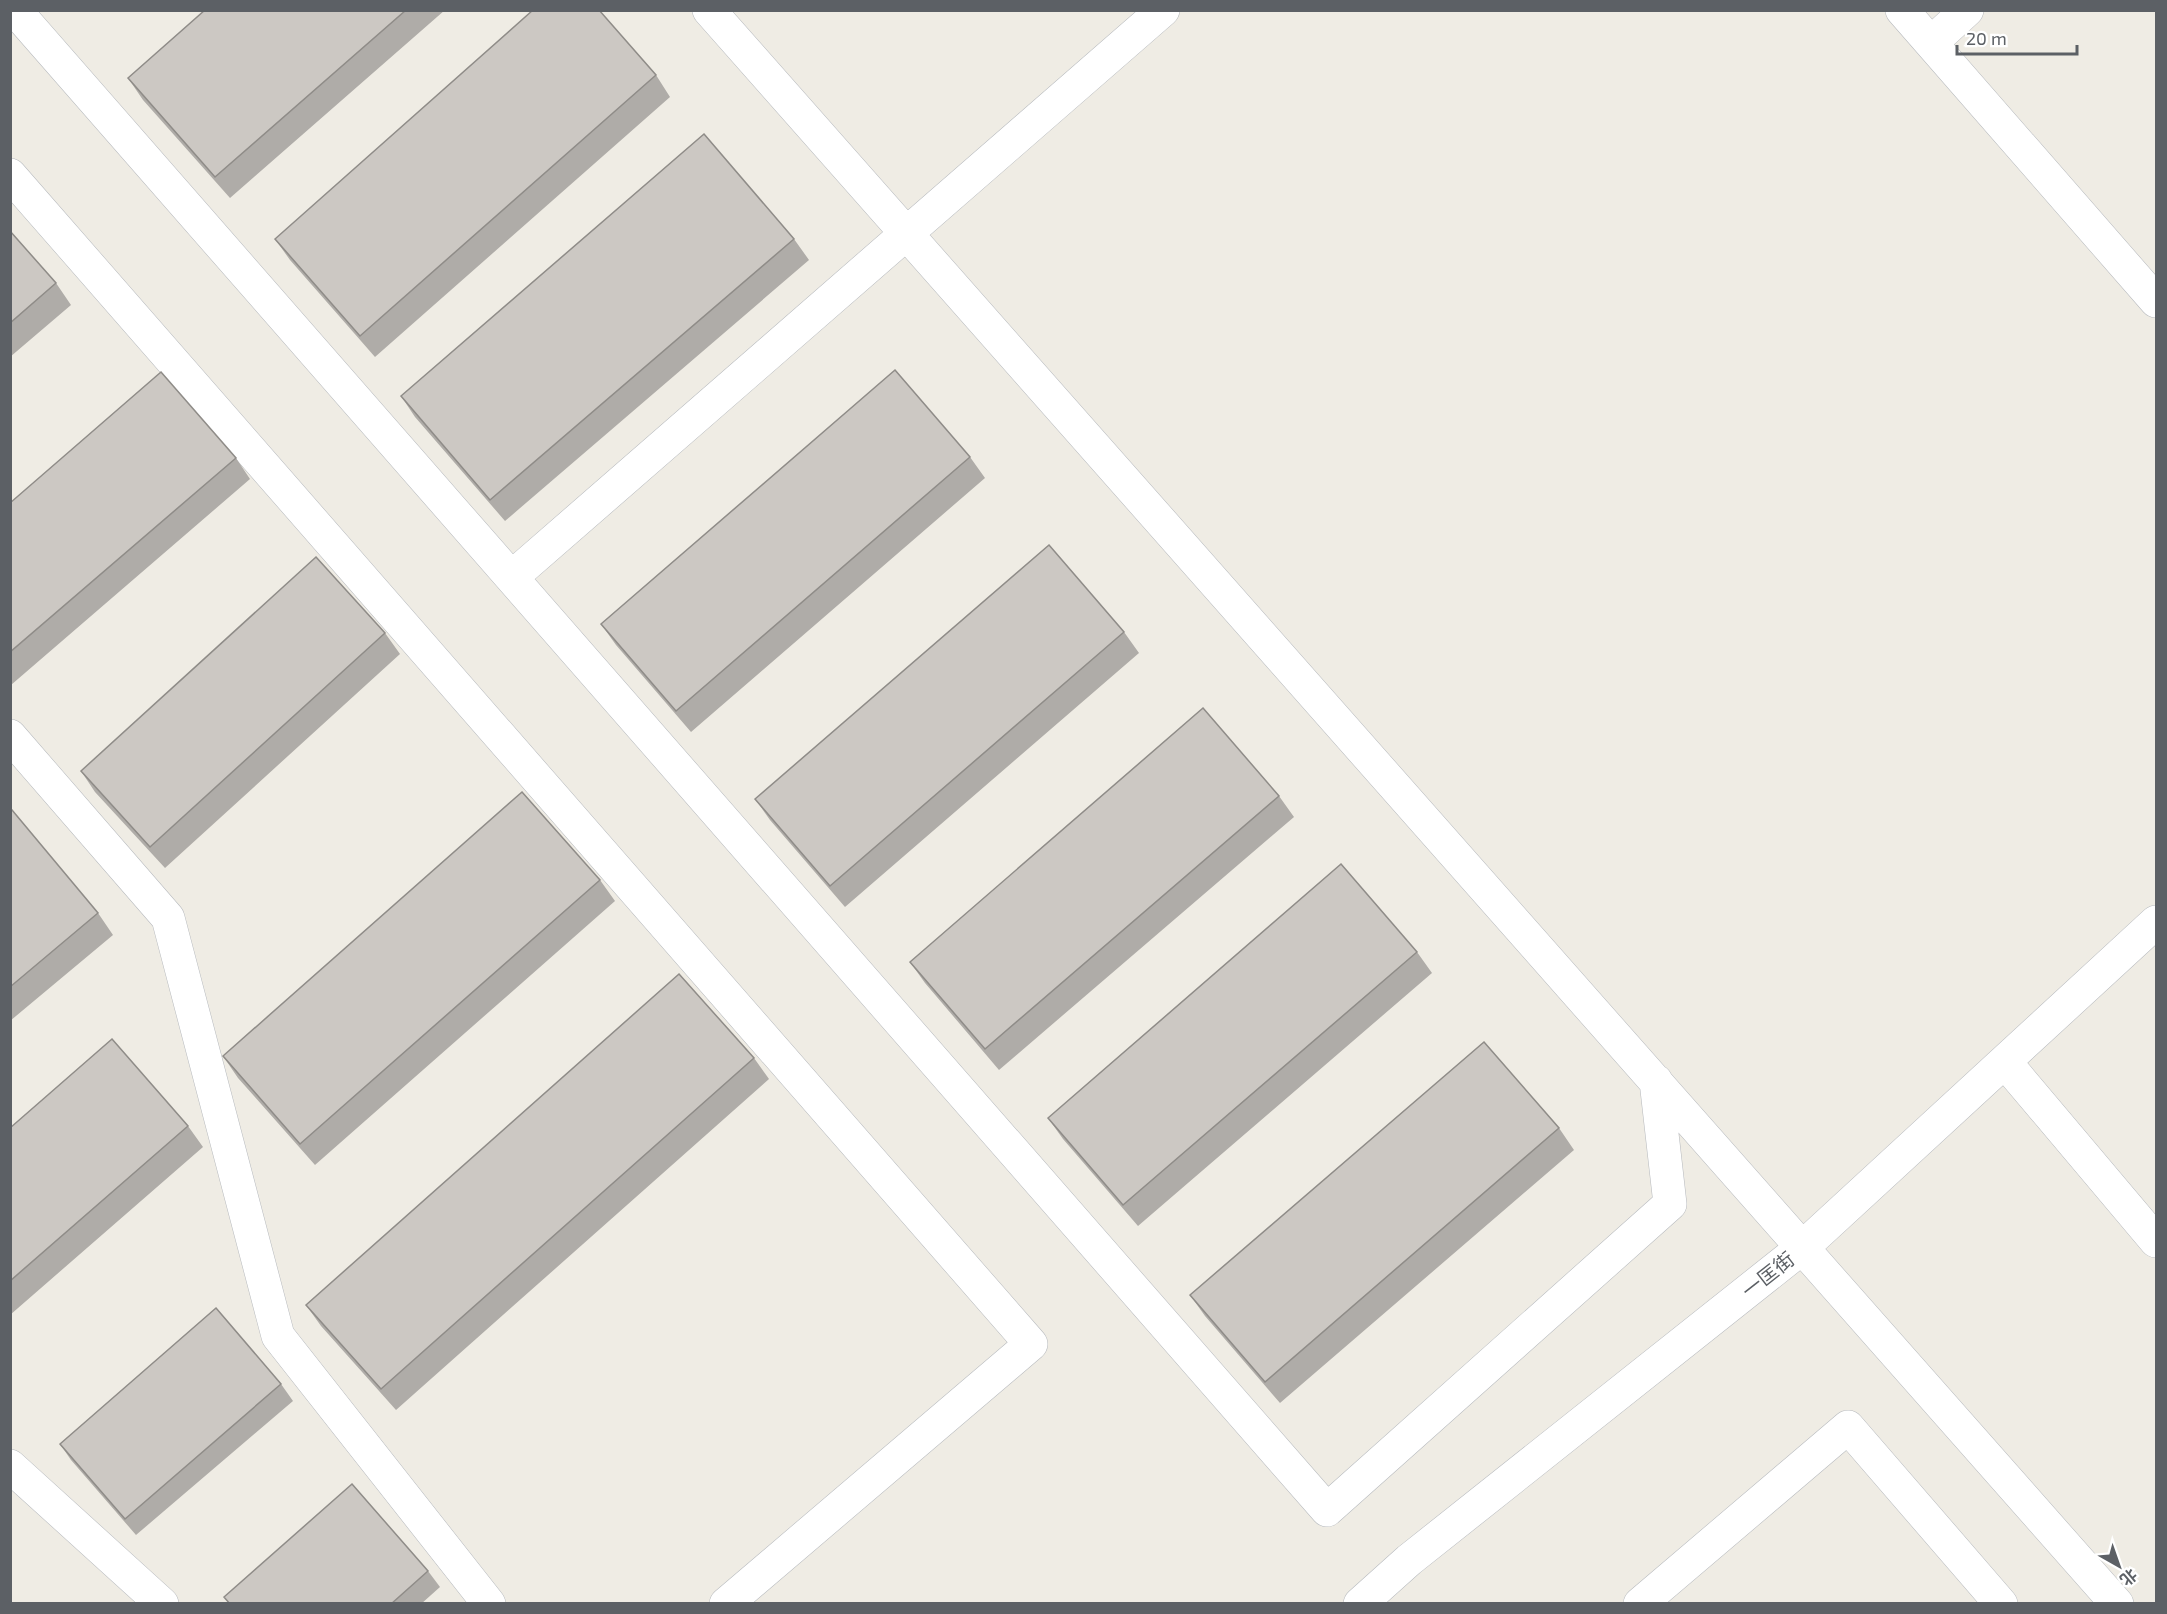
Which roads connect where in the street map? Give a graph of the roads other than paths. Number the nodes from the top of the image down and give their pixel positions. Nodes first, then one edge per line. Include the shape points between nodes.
1 (15, 10) edge
2 (709, 10) edge
3 (1163, 10) edge
4 (1902, 10) edge
5 (1967, 10) edge
6 (1930, 43) junction
7 (10, 176) edge
8 (905, 233) junction
9 (2157, 301) edge
10 (512, 577) junction
11 (10, 736) edge
12 (2157, 922) edge
13 (2005, 1062) junction
14 (1656, 1081) junction
15 (2157, 1241) edge
16 (1803, 1247) junction
17 (10, 1466) edge
18 (162, 1604) edge
19 (489, 1604) edge
20 (726, 1604) edge
21 (1360, 1604) edge
22 (1641, 1604) edge
23 (2001, 1604) edge
24 (2117, 1604) edge

1 - 10 street
2 - 8 street
3 - 8 street
4 - 6 street
5 - 6 street
6 - 9 street
7 - 20 street via 1031,1344
8 - 10 street
8 - 14 street
10 - 14 street via 1327,1510 1670,1204
11 - 19 street via 168,918 278,1336
12 - 13 street, 一匡街
13 - 15 street
13 - 16 street, 一匡街
14 - 16 street
16 - 21 street, 一匡街 via 1409,1560
16 - 24 street
17 - 18 street
22 - 23 street via 1848,1427

